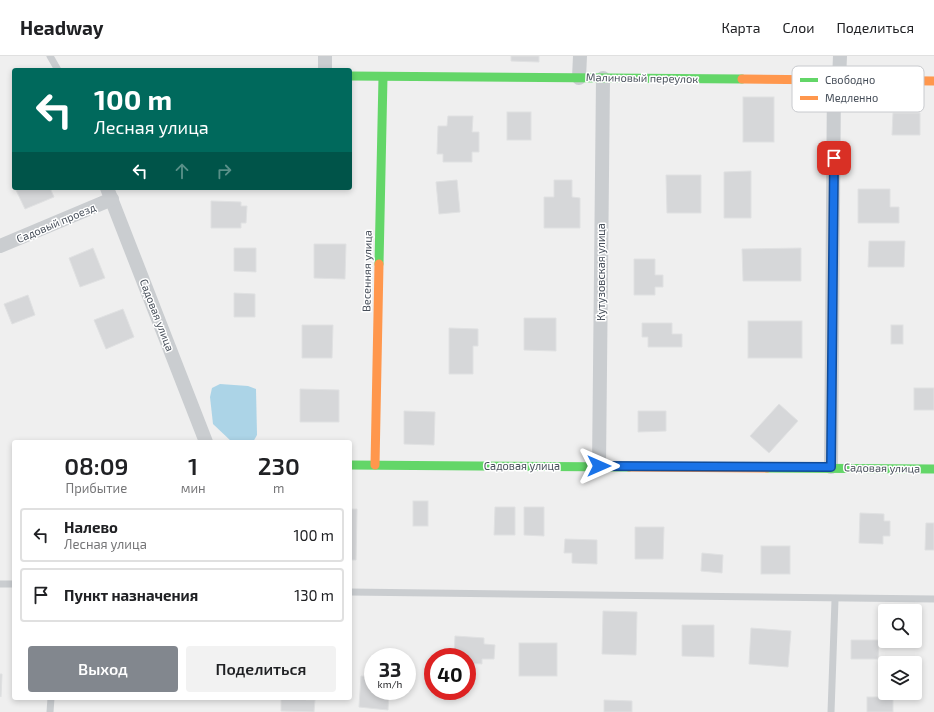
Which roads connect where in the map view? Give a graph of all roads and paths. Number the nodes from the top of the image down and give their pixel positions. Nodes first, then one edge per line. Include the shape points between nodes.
1 (50, 56) edge
2 (325, 56) edge
3 (580, 56) edge
4 (840, 56) edge
5 (839, 66) edge
6 (57, 68) edge
7 (325, 68) edge
8 (352, 76) edge
9 (383, 77) junction
10 (580, 78) junction
11 (603, 78) junction
12 (792, 80) edge
13 (924, 81) edge
14 (934, 81) edge
15 (837, 112) edge
16 (110, 194) edge
17 (0, 246) edge
18 (205, 440) edge
19 (352, 465) edge
20 (375, 465) junction
21 (599, 466) junction
22 (831, 467) junction
23 (934, 469) edge
24 (0, 584) edge
25 (12, 584) edge
26 (352, 592) edge
27 (934, 599) edge
28 (835, 600) junction
29 (51, 700) edge
30 (50, 712) edge
31 (831, 712) edge

1 - 6 lane
2 - 7 street
3 - 10 street
4 - 5 street
8 - 9 street, Малиновый переулок
9 - 10 street, Малиновый переулок
9 - 20 street, Весенняя улица
10 - 11 street, Малиновый переулок
11 - 12 street, Малиновый переулок
11 - 21 street, Кутузовская улица
13 - 14 street, Малиновый переулок
15 - 22 street
16 - 17 street, Садовый проезд
16 - 18 street, Садовая улица
19 - 20 street, Садовая улица
20 - 21 street, Садовая улица
21 - 22 street, Садовая улица
22 - 23 street, Садовая улица
24 - 25 lane
26 - 28 lane
27 - 28 lane
28 - 31 lane
29 - 30 lane

